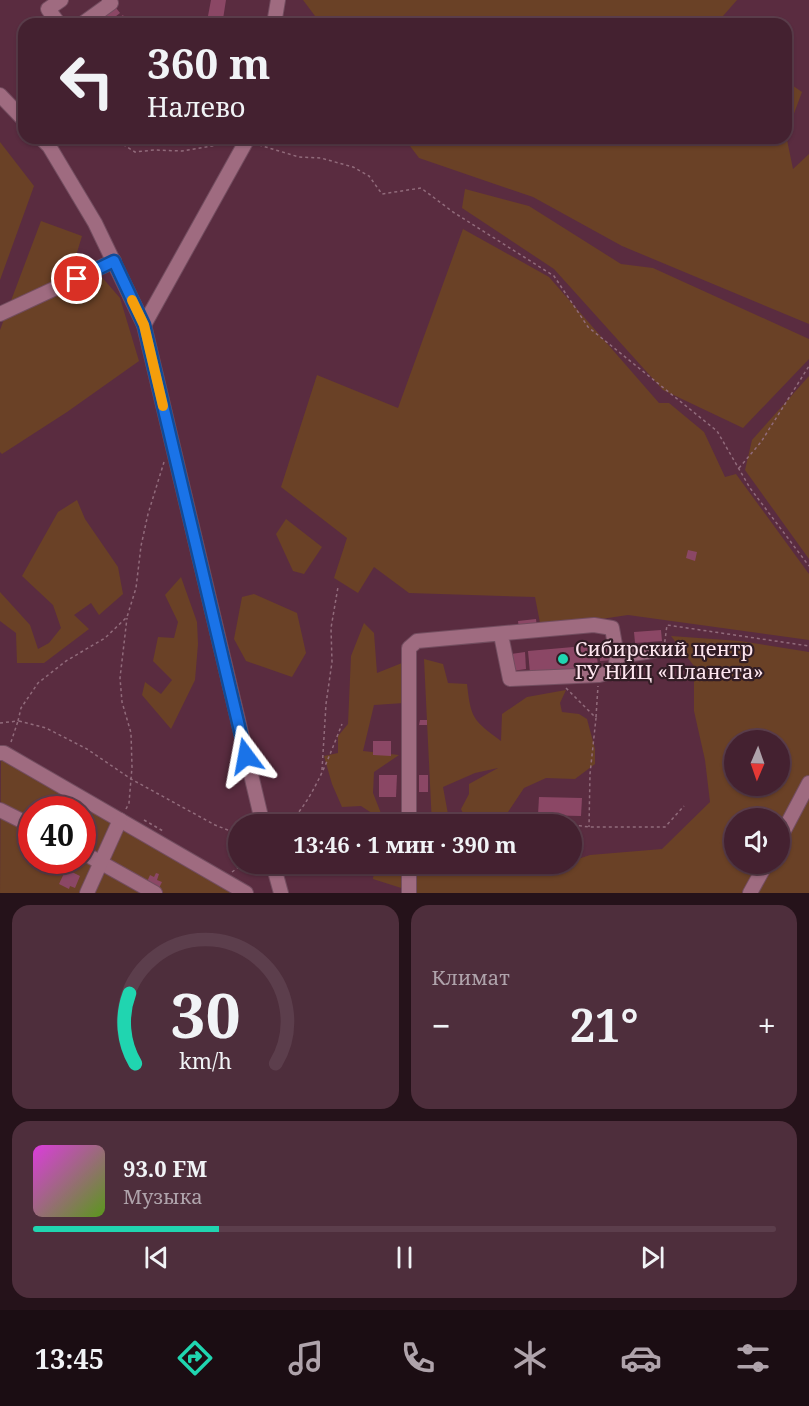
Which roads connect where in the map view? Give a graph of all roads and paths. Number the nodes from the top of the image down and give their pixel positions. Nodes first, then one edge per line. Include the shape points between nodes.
1 (61, 0) edge
2 (109, 0) edge
3 (278, 0) edge
4 (55, 18) edge
5 (90, 18) edge
6 (274, 18) edge
7 (0, 95) edge
8 (18, 114) edge
9 (49, 144) edge
10 (122, 144) edge
11 (216, 144) edge
12 (245, 144) edge
13 (259, 144) edge
14 (114, 261) junction
15 (0, 314) edge
16 (144, 325) junction
17 (809, 366) edge
18 (165, 454) dead end
19 (739, 468) junction
20 (809, 566) edge
21 (338, 587) dead end
22 (127, 617) junction
23 (501, 635) junction
24 (809, 646) edge
25 (653, 651) joint
26 (618, 656) junction
27 (599, 675) junction
28 (555, 677) junction
29 (596, 718) junction
30 (18, 721) junction
31 (0, 723) edge
32 (342, 724) dead end
33 (2, 753) edge
34 (322, 770) junction
35 (131, 779) junction
36 (809, 783) edge
37 (684, 806) dead end
38 (0, 810) edge
39 (260, 814) edge
40 (297, 814) edge
41 (409, 814) edge
42 (18, 819) edge
43 (790, 819) edge
44 (120, 820) junction
45 (582, 826) edge
46 (589, 827) junction
47 (228, 830) edge
48 (96, 859) edge
49 (100, 861) junction
50 (276, 874) edge
51 (409, 874) edge
52 (760, 874) edge
53 (87, 893) edge
54 (155, 893) edge
55 (246, 893) edge
56 (281, 893) edge
57 (409, 893) edge
58 (750, 893) edge

1 - 4 street via 48,9
2 - 5 street via 111,3
3 - 6 street
7 - 8 street
9 - 14 street
10 - 11 path via 135,152 182,151
12 - 16 street
13 - 19 path via 299,157 353,166 369,176 382,194 421,188 554,276 588,327 717,431
14 - 15 street
14 - 16 street
16 - 39 street
17 - 19 path via 761,442
18 - 22 path
19 - 20 path
21 - 34 path via 331,628 332,662
22 - 30 path via 105,638 38,683 21,708
22 - 35 path via 120,678 131,733
23 - 26 street via 594,625 612,628
23 - 28 street via 510,679
23 - 41 street via 417,640 409,648
24 - 25 path via 667,625 664,648
25 - 26 street
26 - 27 street via 615,671
27 - 28 street
27 - 29 path
28 - 29 path
29 - 46 path
30 - 31 path
30 - 33 path via 13,739
30 - 35 path via 46,728
32 - 34 path
33 - 44 street
34 - 40 path
35 - 44 path via 129,803
35 - 47 path
36 - 43 street
37 - 46 path via 665,827
38 - 42 street
44 - 49 street
44 - 55 street
45 - 46 path
48 - 49 street
49 - 53 street
49 - 54 street
50 - 56 street
51 - 57 street
52 - 58 street

